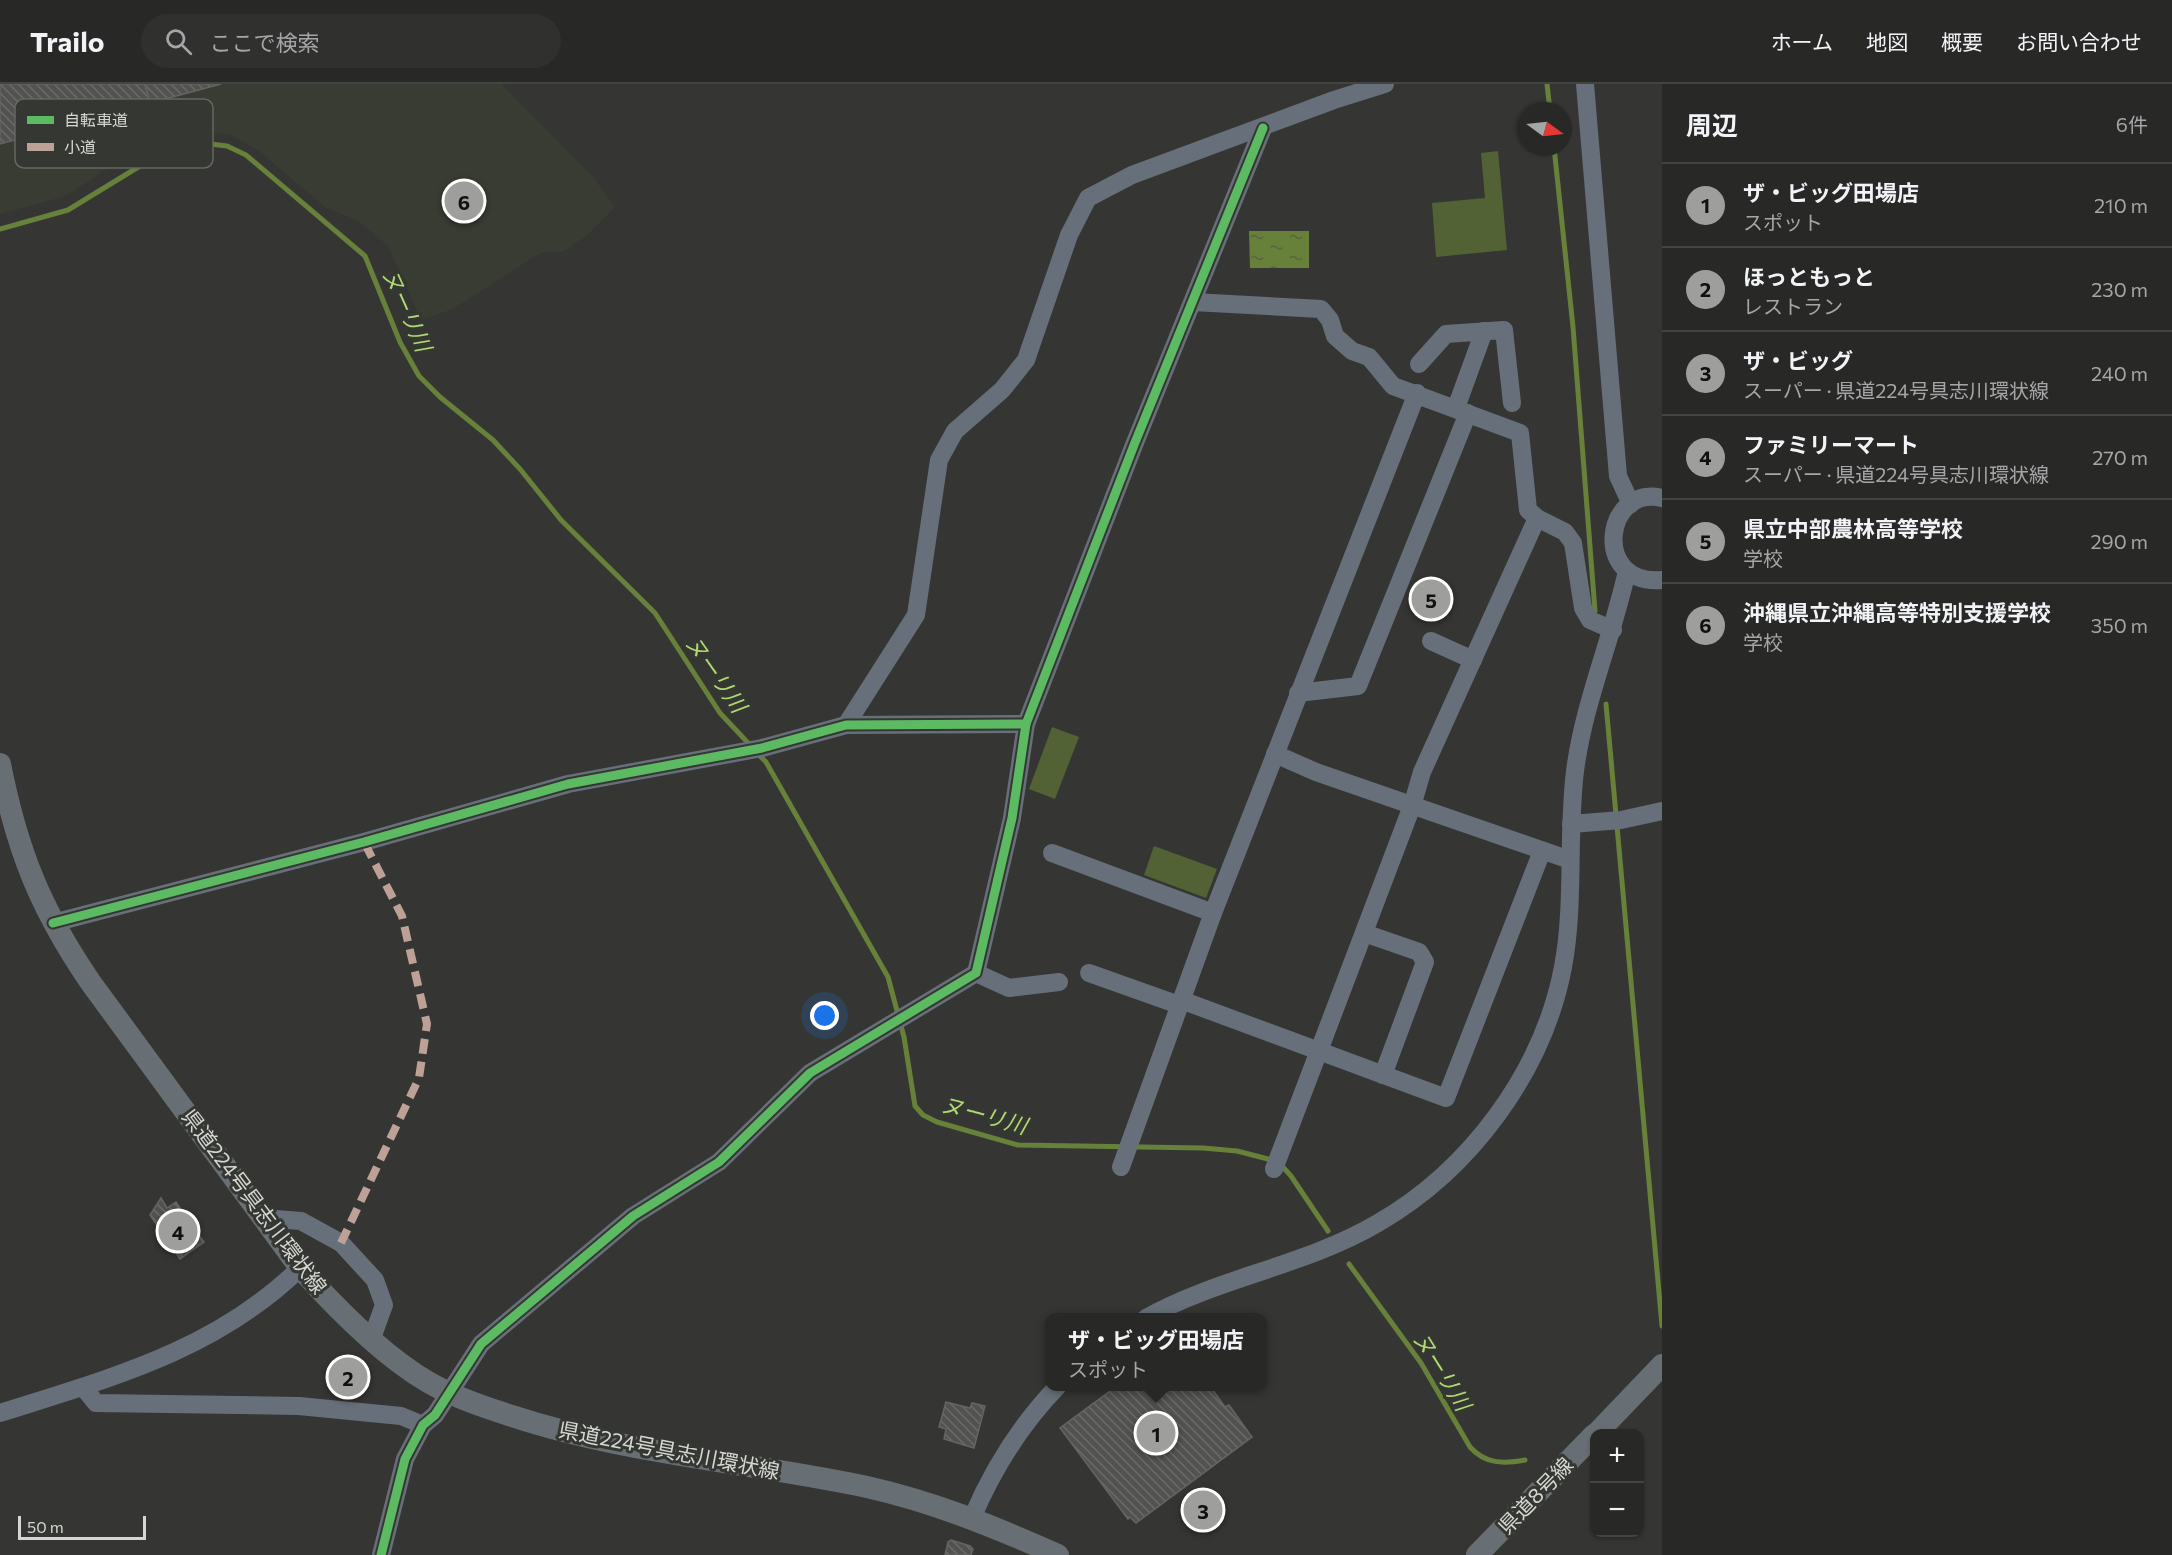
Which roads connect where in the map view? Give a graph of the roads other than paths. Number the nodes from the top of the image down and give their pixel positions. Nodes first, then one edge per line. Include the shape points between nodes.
1 (1385, 84) edge
2 (1585, 84) edge
3 (1263, 128) junction
4 (1193, 302) junction
5 (1484, 331) junction
6 (1419, 364) dead end
7 (1417, 393) junction
8 (1512, 403) dead end
9 (1462, 410) junction
10 (1662, 498) edge
11 (1631, 504) junction
12 (1537, 518) junction
13 (1627, 571) junction
14 (1662, 580) edge
15 (1613, 630) junction
16 (1431, 641) dead end
17 (1473, 660) junction
18 (1298, 693) junction
19 (1026, 724) junction
20 (846, 725) junction
21 (1275, 754) junction
22 (0, 764) edge
23 (1412, 806) junction
24 (1662, 811) edge
25 (1571, 824) junction
26 (1542, 851) junction
27 (1052, 853) dead end
28 (1570, 860) junction
29 (1213, 913) junction
30 (53, 923) junction
31 (1364, 933) junction
32 (976, 973) junction
33 (1089, 973) dead end
34 (1059, 982) dead end
35 (1180, 1003) junction
36 (1319, 1051) junction
37 (1383, 1075) junction
38 (1121, 1167) dead end
39 (1274, 1169) dead end
40 (263, 1218) junction
41 (300, 1268) junction
42 (1154, 1313) edge
43 (372, 1338) junction
44 (1658, 1369) edge
45 (83, 1386) junction
46 (1054, 1391) edge
47 (449, 1393) junction
48 (0, 1413) edge
49 (423, 1425) junction
50 (1600, 1429) edge
51 (1590, 1439) edge
52 (972, 1518) junction
53 (381, 1555) edge
54 (1058, 1555) edge
55 (1478, 1555) edge

1 - 3 street
2 - 11 street via 1618,476
3 - 4 street
3 - 20 street via 1132,175 1088,198 1069,235 1026,360 1002,390 955,431 939,460 916,615
4 - 7 street via 1321,309 1335,336 1352,351 1369,357 1393,386
4 - 19 street
5 - 6 street via 1446,334
5 - 8 street via 1504,330
5 - 9 street
7 - 9 street
7 - 18 street
9 - 12 street via 1520,433 1528,510
9 - 18 street via 1358,686
10 - 11 street via 1644,498
11 - 13 street via 1615,524 1612,536 1613,549
12 - 15 street via 1569,537 1583,608 1590,620
12 - 17 street
13 - 14 street via 1649,580
13 - 15 street
15 - 25 street via 1594,678 1584,723
16 - 17 street
17 - 23 street via 1422,772
18 - 21 street
19 - 20 street
19 - 32 street via 1012,818
20 - 30 street via 762,748 568,784
21 - 23 street
21 - 29 street
22 - 30 main road, 県道224号具志川環状線 via 20,849
23 - 26 street
23 - 31 street
24 - 25 street via 1621,820
25 - 28 street
26 - 28 street
26 - 37 street via 1446,1098
27 - 29 street
28 - 42 street via 1567,933 1553,1006 1540,1040 1507,1100 1461,1157 1409,1203 1348,1239 1206,1288
29 - 35 street
30 - 40 main road, 県道224号具志川環状線 via 127,1034
31 - 36 street
31 - 37 street via 1419,952 1425,962
32 - 34 street via 1009,988
32 - 47 street via 810,1073 719,1162 633,1216 481,1344
33 - 35 street
35 - 36 street
35 - 38 street
36 - 37 street
36 - 39 street
40 - 41 main road, 県道224号具志川環状線
40 - 43 street via 301,1221 341,1243 375,1280 384,1305
41 - 43 main road, 県道224号具志川環状線 via 331,1303
41 - 45 street via 269,1297 231,1323 179,1351
43 - 47 main road, 県道224号具志川環状線 via 421,1378
44 - 50 main road, 県道8号線
45 - 48 street
45 - 49 street via 96,1403 299,1406 400,1416
46 - 52 street via 1002,1458
47 - 49 street via 435,1415
47 - 52 main road, 県道224号具志川環状線 via 574,1435 867,1488 920,1500
49 - 53 street via 405,1459
51 - 55 main road, 県道8号線
52 - 54 main road, 県道224号具志川環状線

